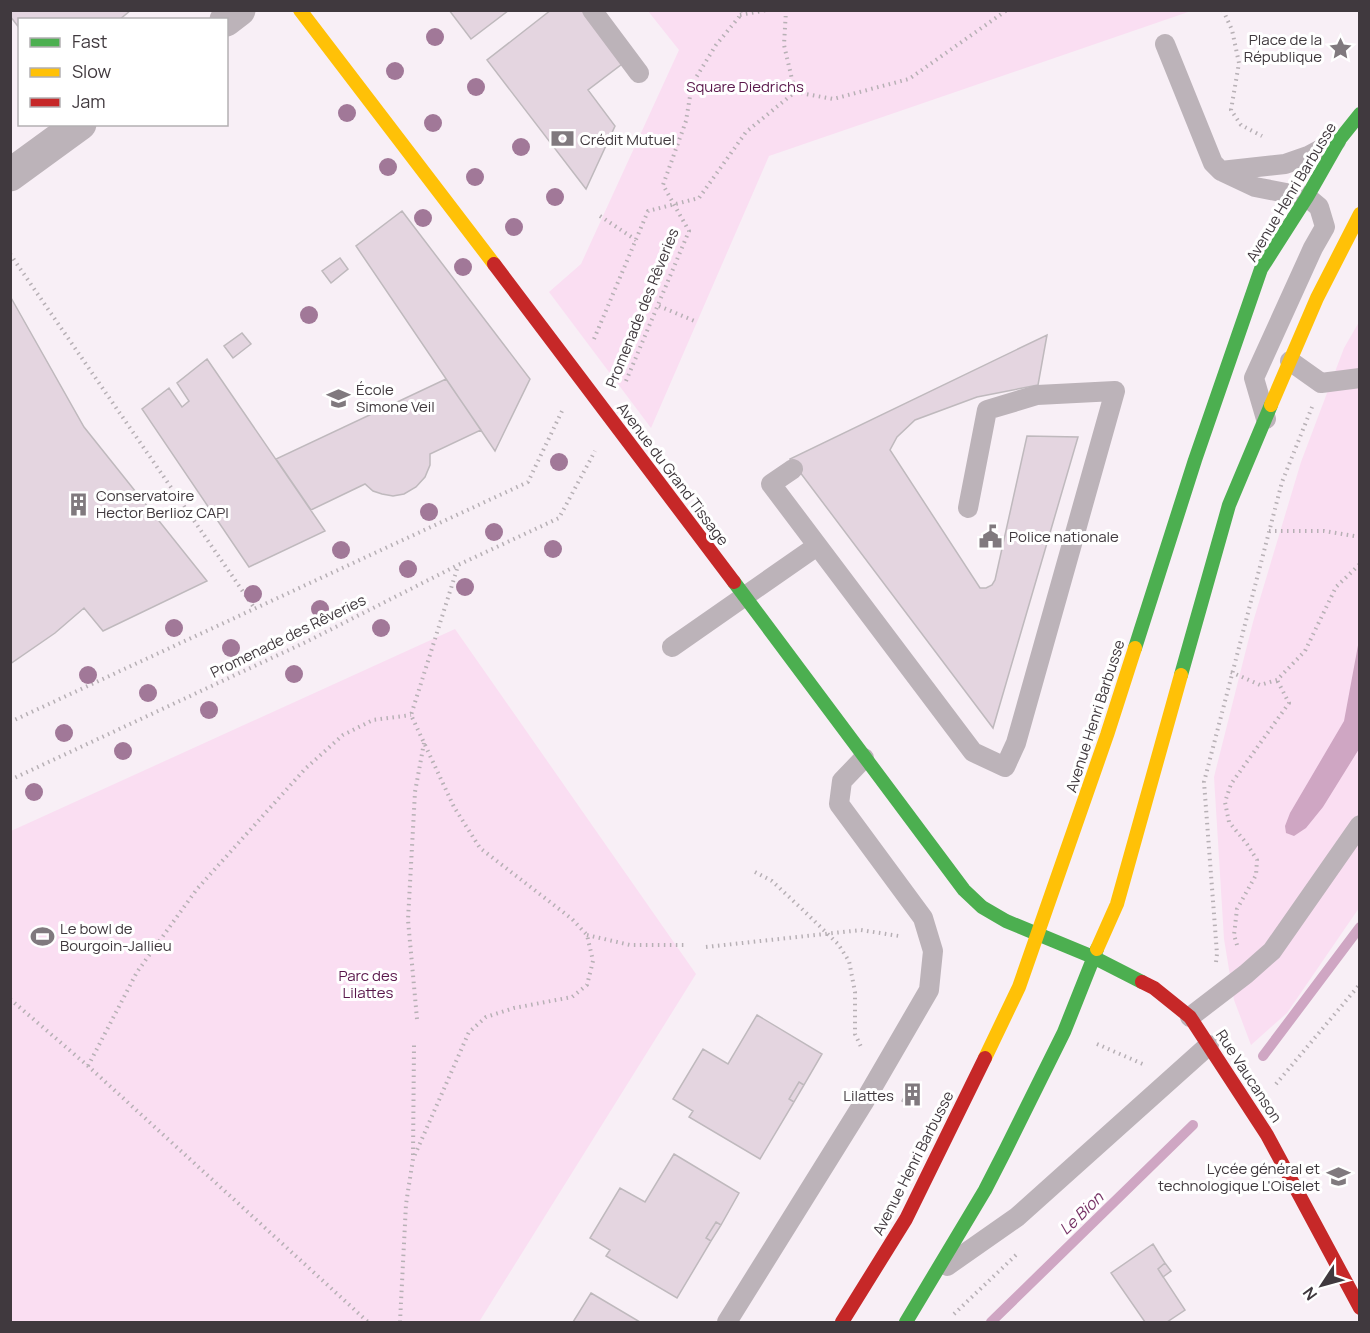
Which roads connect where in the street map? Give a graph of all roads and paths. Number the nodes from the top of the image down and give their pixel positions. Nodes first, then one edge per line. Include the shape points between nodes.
1 (300, 10) edge
2 (592, 10) edge
3 (767, 10) edge
4 (786, 10) edge
5 (1007, 10) edge
6 (1223, 10) edge
7 (740, 13) edge
8 (1165, 44) dead end
9 (639, 73) dead end
10 (795, 92) junction
11 (1359, 114) edge
12 (77, 126) edge
13 (1262, 136) dead end
14 (1340, 140) junction
15 (1221, 171) junction
16 (10, 175) edge
17 (1307, 197) junction
18 (675, 204) junction
19 (1359, 214) edge
20 (600, 216) dead end
21 (636, 240) junction
22 (10, 254) edge
23 (659, 306) junction
24 (697, 322) dead end
25 (1290, 361) junction
26 (579, 375) junction
27 (1359, 378) edge
28 (1321, 383) junction
29 (610, 416) junction
30 (1266, 419) junction
31 (793, 469) dead end
32 (968, 508) dead end
33 (1269, 531) junction
34 (1359, 537) edge
35 (817, 546) junction
36 (1359, 564) edge
37 (458, 566) junction
38 (744, 597) junction
39 (255, 609) junction
40 (672, 647) dead end
41 (1231, 672) junction
42 (1277, 680) junction
43 (411, 716) junction
44 (10, 722) edge
45 (424, 742) junction
46 (864, 758) junction
47 (10, 780) edge
48 (1359, 825) edge
49 (755, 872) dead end
50 (828, 934) junction
51 (587, 935) junction
52 (1038, 935) junction
53 (930, 941) junction
54 (687, 945) dead end
55 (706, 948) dead end
56 (1093, 957) junction
57 (1246, 974) junction
58 (1359, 984) edge
59 (1218, 995) junction
60 (10, 999) edge
61 (1190, 1017) junction
62 (417, 1018) dead end
63 (1097, 1044) dead end
64 (414, 1045) dead end
65 (1209, 1045) junction
66 (88, 1066) junction
67 (1149, 1067) dead end
68 (881, 1072) junction
69 (1240, 1093) junction
70 (413, 1159) junction
71 (1017, 1254) dead end
72 (935, 1274) junction
73 (1359, 1308) edge
74 (952, 1315) dead end
75 (368, 1323) edge
76 (400, 1323) edge
77 (726, 1323) edge
78 (842, 1323) edge
79 (906, 1323) edge

1 - 26 main road, Avenue du Grand Tissage
2 - 9 lane
3 - 7 path
4 - 10 path via 784,45
5 - 10 path via 909,80 833,99
6 - 13 path via 1239,63 1231,110 1241,125
7 - 18 path via 692,84 686,121 663,185
8 - 15 lane via 1213,163
10 - 18 path via 746,132 699,198
11 - 14 main road, Avenue Henri Barbusse
12 - 16 street
14 - 15 lane via 1285,164
14 - 17 main road, Avenue Henri Barbusse
15 - 17 lane via 1255,187
17 - 30 lane via 1318,207 1325,227 1254,378
17 - 52 main road, Avenue Henri Barbusse via 1261,269
18 - 21 path, Promenade des Rêveries via 648,211
18 - 23 path, Promenade des Rêveries via 689,231
19 - 25 main road
20 - 21 path
21 - 26 path, Promenade des Rêveries
22 - 39 path
23 - 24 path
23 - 29 path, Promenade des Rêveries
25 - 28 lane
25 - 30 main road
26 - 29 main road, Avenue du Grand Tissage
26 - 39 path, Promenade des Rêveries via 528,482
27 - 28 lane
28 - 33 path via 1282,482
29 - 37 path, Promenade des Rêveries via 559,518
29 - 38 main road, Avenue du Grand Tissage
30 - 56 main road via 1229,505 1117,904
31 - 35 lane via 771,484
32 - 35 lane via 987,410 1037,395 1115,391 1016,743 1005,767 973,752
33 - 34 path via 1324,531
33 - 41 path
35 - 38 lane
36 - 42 path via 1336,587 1305,651
37 - 43 path
37 - 47 path, Promenade des Rêveries via 306,642
38 - 40 lane
38 - 46 main road, Avenue du Grand Tissage
39 - 44 path, Promenade des Rêveries
41 - 42 path via 1260,685
41 - 59 path via 1204,782 1217,954 1212,979
42 - 57 path via 1289,703 1231,784 1225,802 1229,822 1257,860 1256,875 1237,909 1234,934
43 - 45 path
43 - 66 path via 373,720 343,735 305,769 197,889 136,972
45 - 51 path via 454,807 480,848
45 - 62 path via 415,792 408,920
46 - 52 main road, Avenue du Grand Tissage via 964,890 982,907
46 - 53 lane via 842,781 839,804 923,918
48 - 57 lane via 1272,951
49 - 50 path via 772,881
50 - 53 path via 861,930
50 - 55 path
50 - 68 path via 849,961 855,992 855,1034 862,1050
51 - 54 path via 630,945
51 - 70 path via 593,962 587,986 573,998 486,1017 469,1032
52 - 56 main road, Rue Vaucanson
52 - 78 main road, Avenue Henri Barbusse via 1019,987 906,1219
53 - 68 lane via 933,951 929,990
56 - 61 main road, Rue Vaucanson via 1154,988
56 - 72 main road via 1055,1052 985,1190
57 - 59 lane
58 - 69 path via 1274,1086 1258,1081
59 - 61 lane
60 - 66 path
61 - 65 main road, Rue Vaucanson
63 - 67 path
64 - 70 path
65 - 69 main road, Rue Vaucanson
65 - 72 lane via 1017,1217
66 - 75 path
68 - 77 lane
69 - 73 main road, Rue Vaucanson via 1267,1135
70 - 76 path via 406,1204
71 - 74 path
72 - 79 main road

